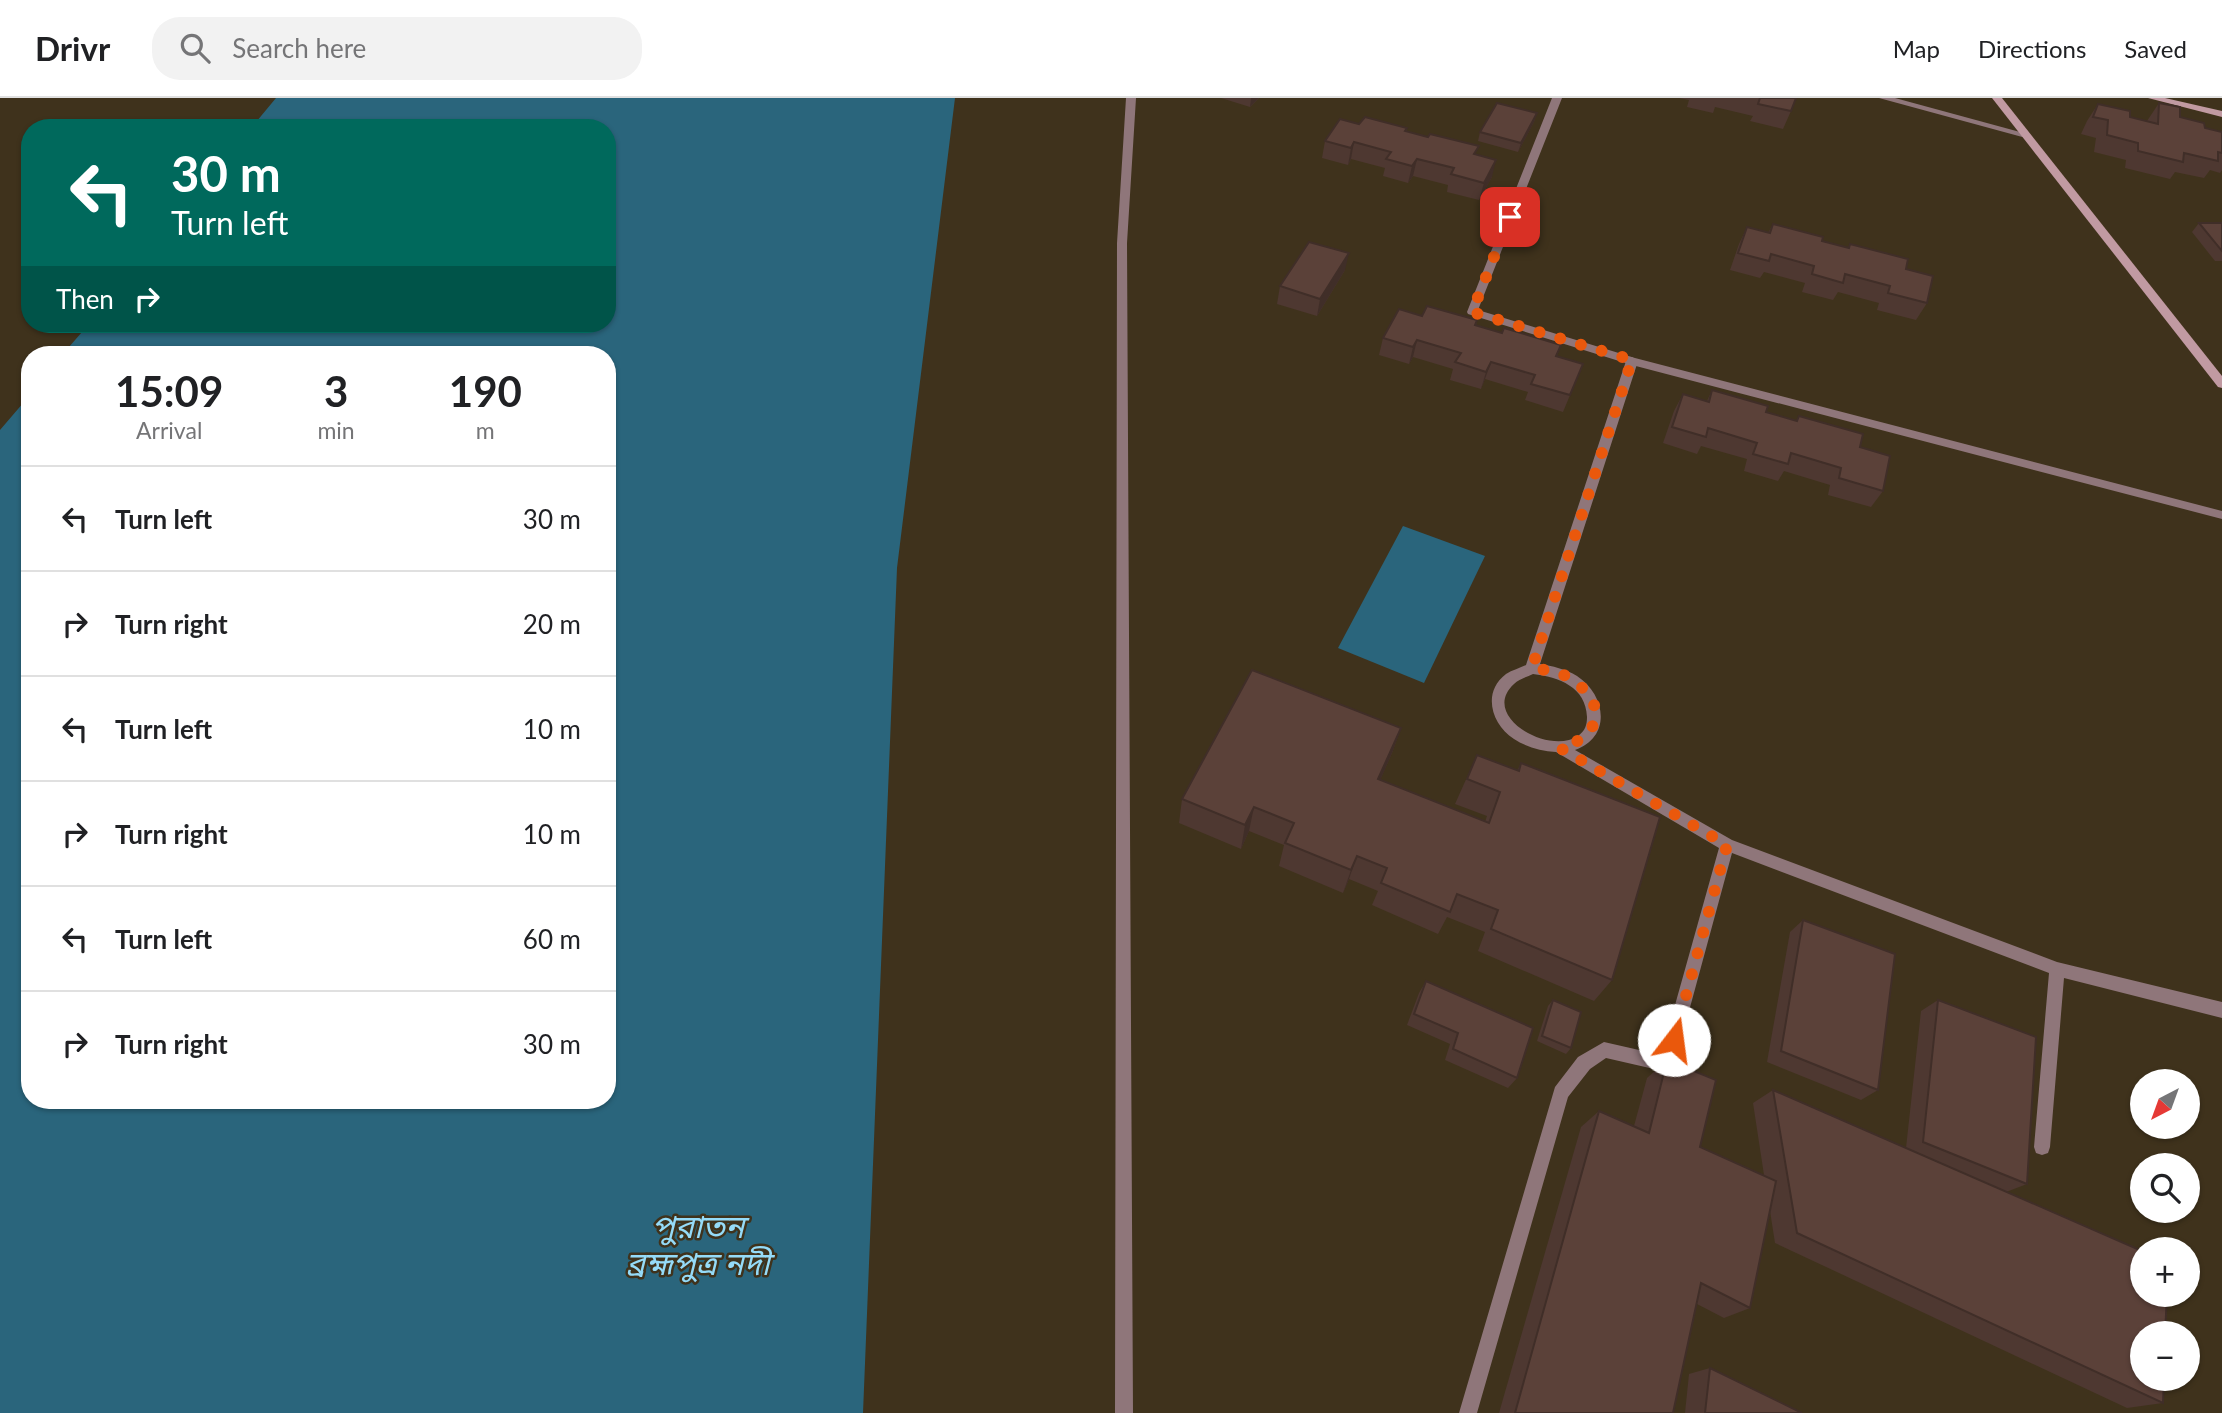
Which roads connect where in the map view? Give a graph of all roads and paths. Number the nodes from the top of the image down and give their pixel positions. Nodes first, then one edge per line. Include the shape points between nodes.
1 (1131, 98) edge
2 (1557, 98) edge
3 (1884, 98) edge
4 (1997, 98) edge
5 (2153, 98) edge
6 (2222, 114) edge
7 (2026, 135) junction
8 (1632, 360) junction
9 (2222, 384) edge
10 (2222, 515) edge
11 (1532, 668) junction
12 (1560, 748) junction
13 (1727, 845) junction
14 (2057, 969) junction
15 (2222, 1010) edge
16 (2042, 1147) dead end
17 (1124, 1413) edge
18 (1468, 1413) edge

1 - 17 street via 1122,243
2 - 8 street via 1472,312
3 - 7 street
4 - 7 main road
5 - 6 main road
7 - 9 main road
8 - 10 street
8 - 11 street
11 - 12 street via 1513,674 1501,686 1496,702 1502,720 1538,746
11 - 12 street via 1574,681 1589,696 1596,713 1592,730 1580,743
12 - 13 street
13 - 14 street
13 - 18 street via 1667,1064 1604,1050 1584,1063 1561,1093
14 - 15 street
14 - 16 street

